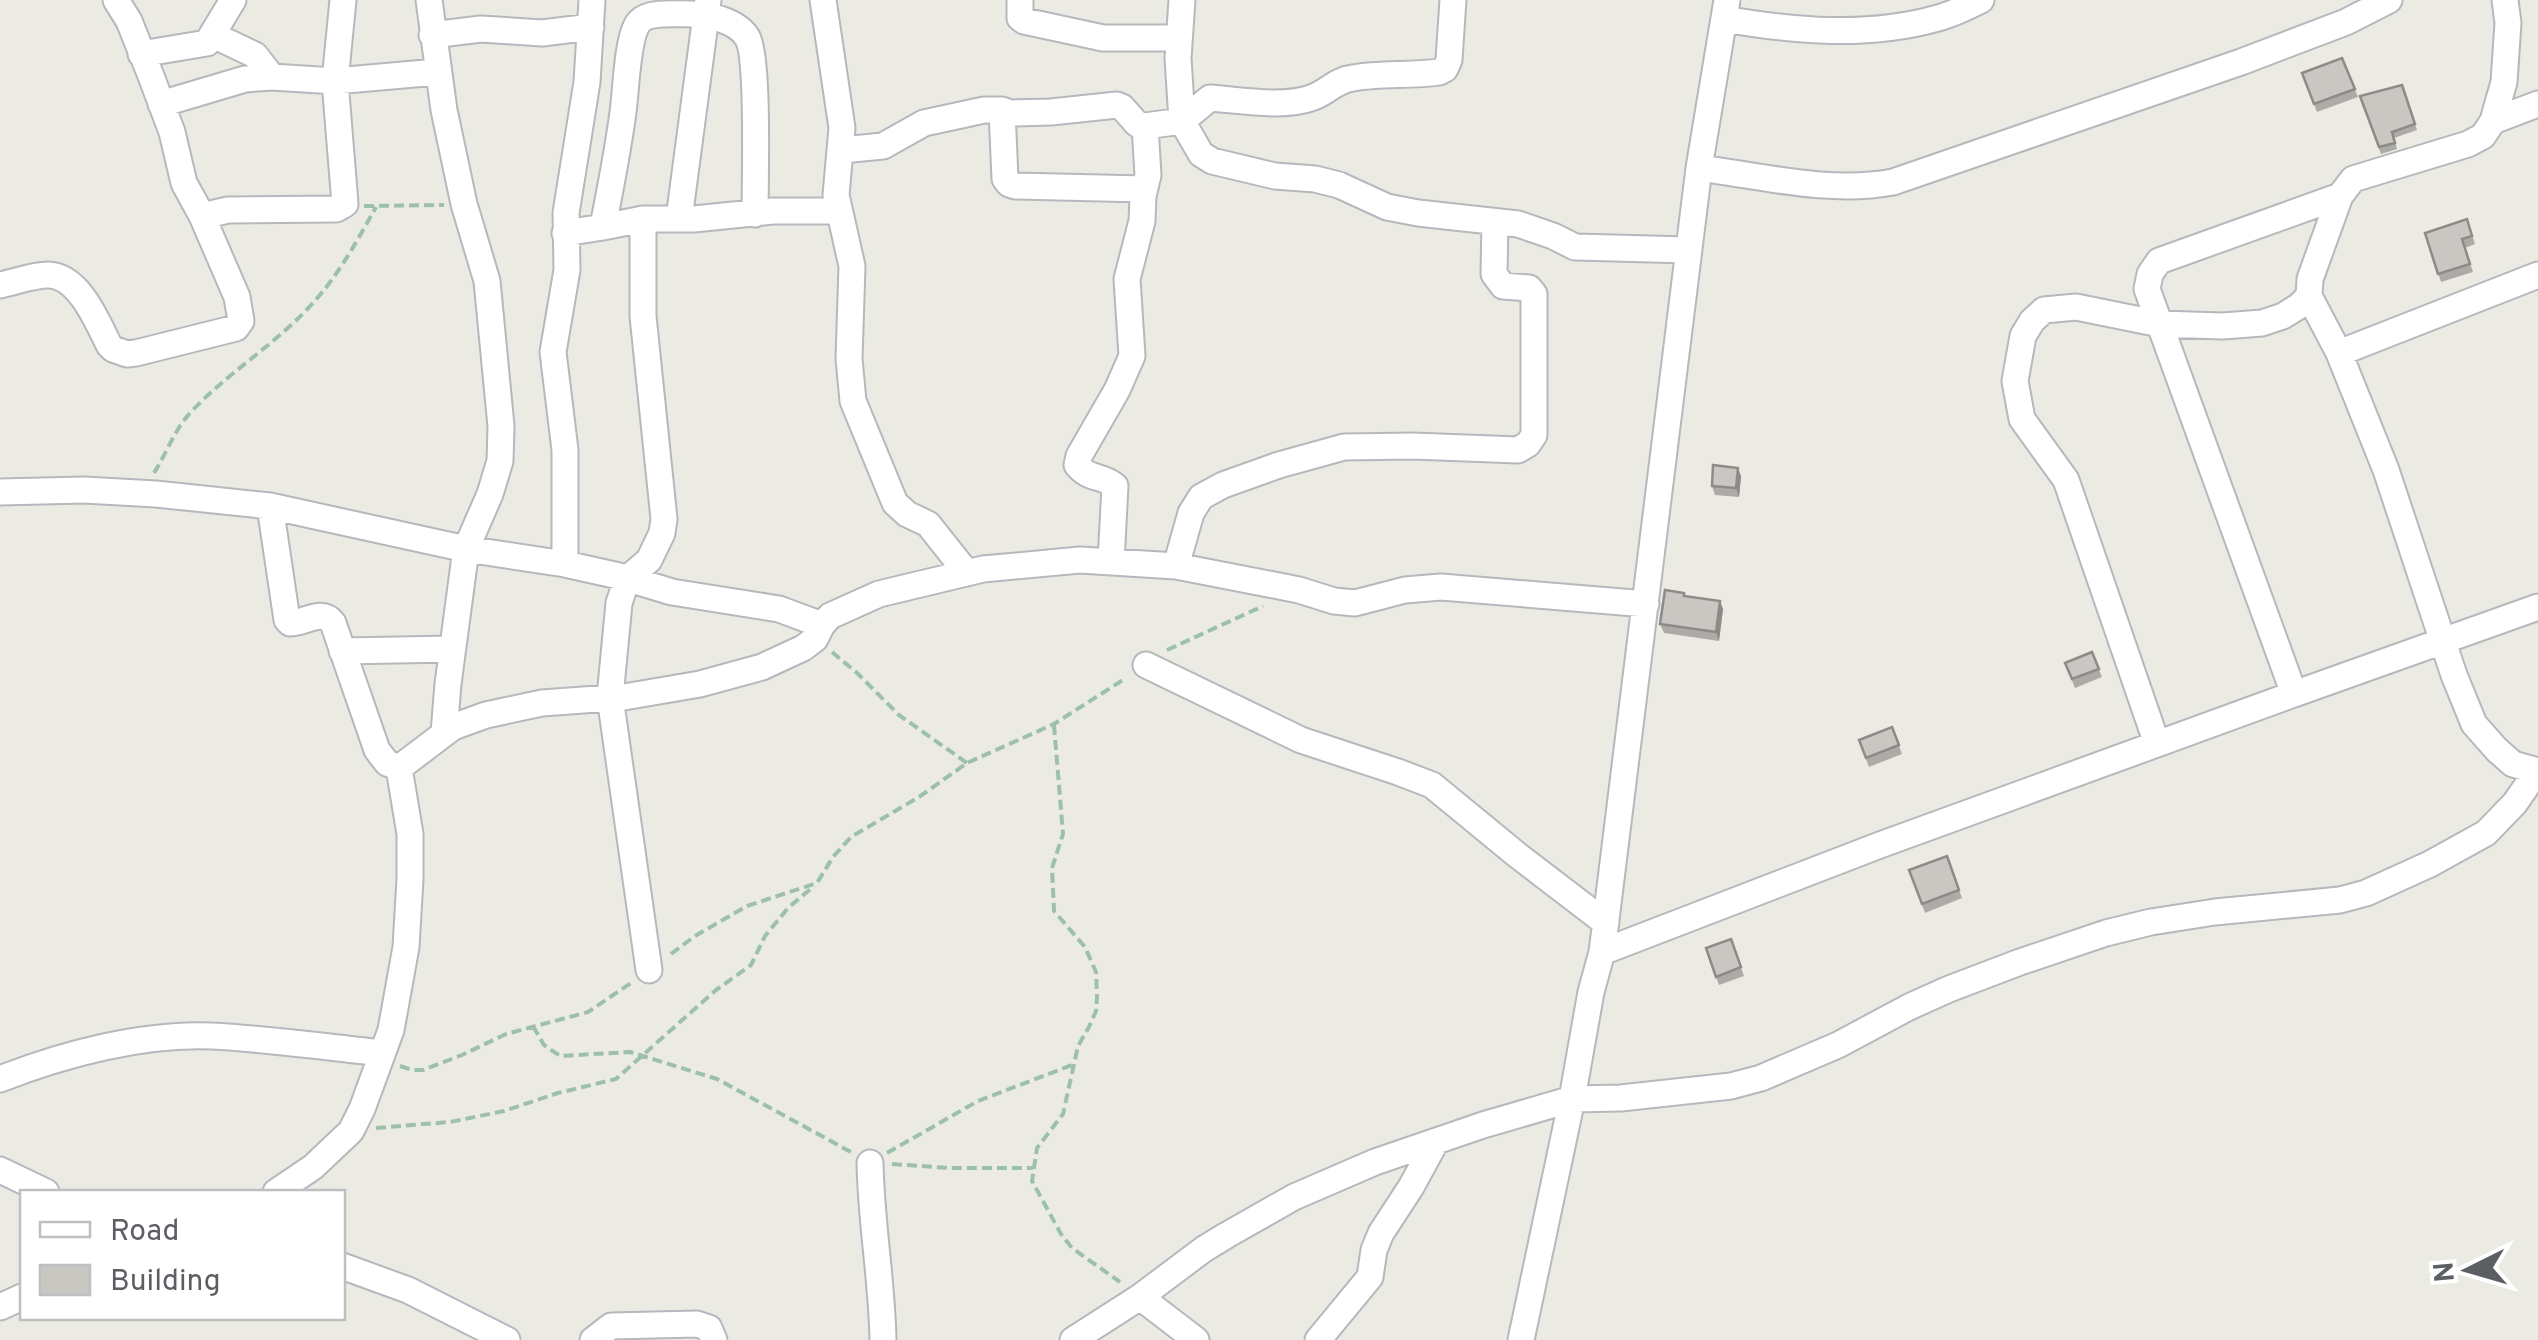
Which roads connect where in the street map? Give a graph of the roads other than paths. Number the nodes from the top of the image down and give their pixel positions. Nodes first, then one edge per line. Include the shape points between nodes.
1 (148, 0) edge
2 (233, 0) edge
3 (343, 0) edge
4 (429, 0) edge
5 (592, 0) edge
6 (824, 0) edge
7 (1020, 0) edge
8 (1182, 0) edge
9 (1453, 0) edge
10 (1981, 0) edge
11 (2389, 0) edge
12 (2504, 0) edge
13 (123, 10) edge
14 (720, 10) edge
15 (1725, 10) edge
16 (591, 27) junction
17 (213, 35) junction
18 (432, 35) junction
19 (1179, 38) junction
20 (142, 54) junction
21 (437, 72) junction
22 (272, 77) junction
23 (335, 81) junction
24 (161, 104) junction
25 (2538, 104) edge
26 (1002, 110) junction
27 (2493, 121) junction
28 (1182, 122) junction
29 (1145, 126) junction
30 (842, 150) junction
31 (1698, 168) junction
32 (1144, 188) junction
33 (2340, 196) junction
34 (839, 211) junction
35 (755, 214) junction
36 (202, 216) junction
37 (680, 219) junction
38 (644, 220) junction
39 (1495, 222) junction
40 (603, 226) junction
41 (565, 234) junction
42 (1689, 250) junction
43 (2538, 274) edge
44 (0, 285) edge
45 (2309, 296) junction
46 (2160, 324) junction
47 (2339, 352) junction
48 (0, 492) edge
49 (270, 506) junction
50 (466, 548) junction
51 (1111, 562) junction
52 (566, 564) junction
53 (1176, 566) junction
54 (968, 573) junction
55 (627, 578) junction
56 (1646, 604) junction
57 (2538, 607) edge
58 (819, 632) junction
59 (2442, 640) junction
60 (452, 649) junction
61 (342, 651) junction
62 (1146, 665) road end
63 (2294, 694) junction
64 (610, 697) junction
65 (444, 734) junction
66 (2157, 744) junction
67 (399, 768) junction
68 (2537, 771) edge
69 (1606, 923) junction
70 (1602, 952) junction
71 (649, 970) road end
72 (382, 1052) junction
73 (0, 1079) edge
74 (1572, 1099) junction
75 (1435, 1143) junction
76 (870, 1163) road end
77 (0, 1170) edge
78 (42, 1190) edge
79 (279, 1190) edge
80 (345, 1267) edge
81 (1140, 1297) junction
82 (506, 1340) edge
83 (593, 1340) edge
84 (714, 1340) edge
85 (883, 1340) edge
86 (1073, 1340) edge
87 (1196, 1340) edge
88 (1318, 1340) edge
89 (1521, 1340) edge

1 - 13 street
2 - 17 street
3 - 23 street
4 - 18 street
5 - 16 street
6 - 30 street
7 - 19 street via 1024,21 1104,38
8 - 19 street
9 - 28 street via 1449,60 1442,71 1346,79 1296,101 1210,98
10 - 15 street via 1938,18 1857,30 1804,30
11 - 31 street via 2241,62 1894,182 1816,184
12 - 27 street via 2504,82
13 - 20 street
14 - 35 street via 750,44
14 - 37 street
14 - 40 street via 638,22
15 - 31 street
16 - 18 street
16 - 41 street
17 - 20 street via 203,44
17 - 22 street via 255,55
18 - 21 street
19 - 28 street
20 - 24 street
21 - 23 street
21 - 50 street via 486,280 501,426 500,460
22 - 23 street
22 - 24 street
23 - 36 street via 345,204
24 - 36 street via 184,183
25 - 27 street
26 - 29 street via 1116,105
26 - 30 street via 924,123 882,146
26 - 32 street via 1009,184
27 - 33 street via 2468,144 2353,179
28 - 29 street
28 - 39 street via 1212,162 1315,179 1418,213
29 - 32 street
30 - 34 street
31 - 42 street
32 - 51 street via 1126,279 1132,356 1077,465 1116,486
33 - 45 street
33 - 46 street via 2160,261 2148,289
34 - 35 street
34 - 54 street via 852,266 849,359 858,416 895,503 928,524
35 - 37 street
36 - 44 street via 237,297 236,328 127,354 109,346 90,306 60,277
37 - 38 street
38 - 40 street
38 - 55 street via 643,316 664,519 649,560
39 - 42 street via 1575,247
39 - 53 street via 1494,274 1503,286 1534,294 1534,435 1528,444 1518,450 1344,447 1223,484 1200,496
40 - 41 street
41 - 52 street via 567,270 554,352 565,450
42 - 56 street
43 - 47 street
45 - 46 street via 2262,322
45 - 47 street
46 - 63 street
46 - 66 street via 2076,307 2044,310 2024,336 2015,381 2022,419 2066,480
47 - 59 street
48 - 49 street via 142,493
49 - 50 street
49 - 61 street via 287,620 329,618
50 - 52 street
50 - 60 street
51 - 53 street
51 - 54 street
52 - 55 street
53 - 56 street via 1355,603 1441,586
54 - 58 street via 878,594 830,616
55 - 58 street via 779,609
55 - 64 street
56 - 69 street
57 - 59 street
58 - 64 street via 803,648 762,667
59 - 63 street
59 - 68 street via 2474,724 2513,764
60 - 61 street
60 - 65 street
61 - 67 street via 377,750
62 - 69 street via 1301,740 1432,785
63 - 66 street
64 - 65 street via 542,702
64 - 71 street
65 - 67 street
66 - 70 street
67 - 72 street via 410,834 406,947
68 - 74 street via 2486,834 2366,893 2167,919 2106,934 1949,989 1746,1082
69 - 70 street
70 - 74 street
72 - 73 street via 210,1036 141,1040
72 - 79 street via 351,1131
74 - 75 street
74 - 89 street
75 - 81 street via 1294,1197 1204,1249
75 - 88 street via 1381,1233 1370,1276
76 - 85 street
77 - 78 street
80 - 82 street via 408,1290
81 - 86 street
81 - 87 street
83 - 84 street via 611,1326 697,1324

